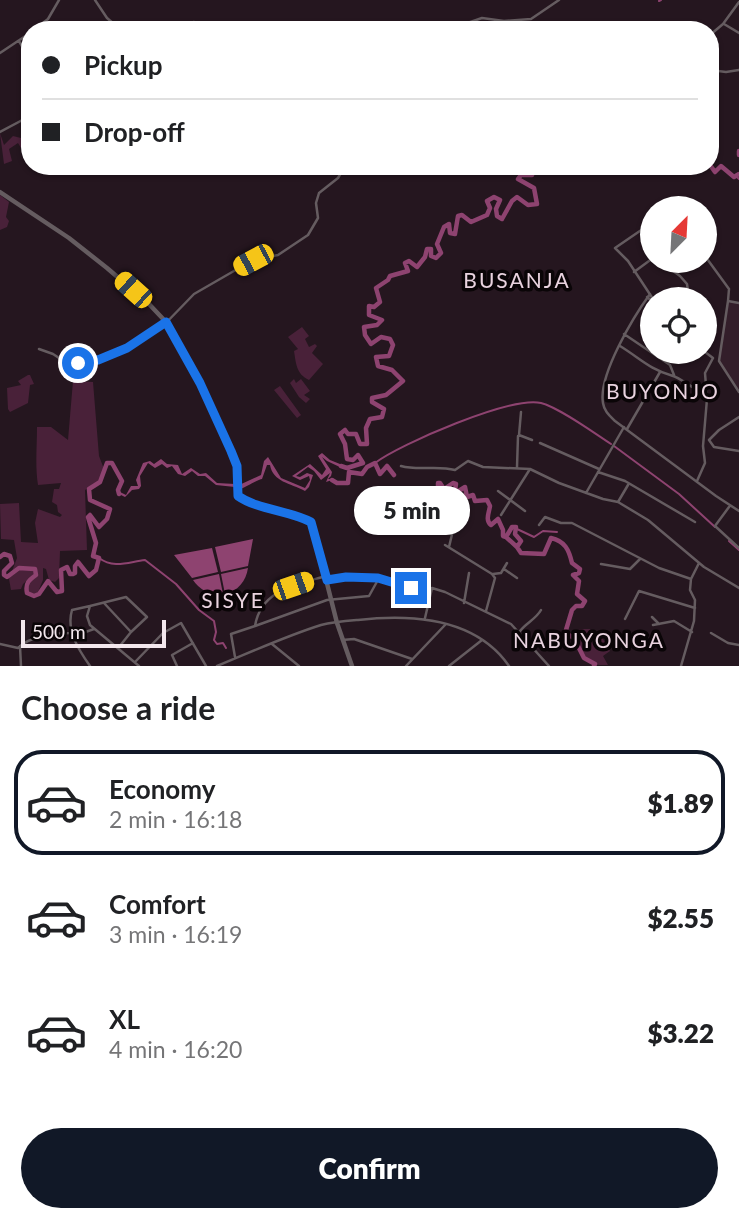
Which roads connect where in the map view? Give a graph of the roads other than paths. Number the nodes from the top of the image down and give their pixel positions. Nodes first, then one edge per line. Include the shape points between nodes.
1 (59, 0) edge
2 (95, 0) edge
3 (559, 0) edge
4 (739, 2) edge
5 (45, 21) edge
6 (110, 21) edge
7 (473, 21) edge
8 (504, 21) edge
9 (504, 21) edge
10 (723, 24) junction
11 (719, 27) edge
12 (739, 33) edge
13 (19, 41) joint
14 (21, 44) edge
15 (0, 53) edge
16 (739, 70) edge
17 (719, 71) edge
18 (21, 121) edge
19 (0, 132) edge
20 (340, 175) edge
21 (0, 192) edge
22 (640, 231) edge
23 (640, 268) edge
24 (634, 272) junction
25 (676, 273) edge
26 (717, 273) edge
27 (643, 287) edge
28 (687, 287) edge
29 (728, 301) junction
30 (739, 303) edge
31 (640, 310) edge
32 (166, 322) junction
33 (624, 334) junction
34 (619, 346) junction
35 (39, 349) dead end
36 (710, 364) edge
37 (660, 372) junction
38 (675, 376) junction
39 (739, 392) edge
40 (707, 394) junction
41 (521, 412) dead end
42 (739, 417) edge
43 (626, 428) junction
44 (519, 435) junction
45 (532, 440) dead end
46 (540, 443) dead end
47 (739, 451) edge
48 (401, 466) dead end
49 (517, 467) junction
50 (530, 469) junction
51 (598, 470) junction
52 (697, 481) junction
53 (628, 485) junction
54 (498, 491) dead end
55 (586, 493) junction
56 (510, 501) junction
57 (618, 502) junction
58 (730, 506) junction
59 (525, 511) dead end
60 (739, 511) edge
61 (501, 515) dead end
62 (695, 522) dead end
63 (539, 525) dead end
64 (454, 526) dead end
65 (739, 548) edge
66 (640, 559) junction
67 (507, 563) dead end
68 (699, 563) junction
69 (601, 564) dead end
70 (504, 569) junction
71 (469, 573) dead end
72 (492, 574) junction
73 (326, 578) junction
74 (379, 578) junction
75 (517, 578) dead end
76 (691, 579) junction
77 (432, 588) junction
78 (739, 588) edge
79 (332, 599) junction
80 (104, 603) junction
81 (464, 603) junction
82 (90, 606) junction
83 (695, 608) junction
84 (541, 610) dead end
85 (486, 611) junction
86 (652, 617) dead end
87 (425, 618) junction
88 (625, 619) dead end
89 (337, 623) junction
90 (446, 624) junction
91 (659, 624) junction
92 (653, 625) dead end
93 (254, 626) junction
94 (94, 629) junction
95 (520, 631) junction
96 (131, 632) junction
97 (692, 632) junction
98 (710, 634) dead end
99 (72, 635) junction
100 (342, 640) junction
101 (482, 640) junction
102 (193, 643) junction
103 (0, 644) edge
104 (272, 644) junction
105 (739, 645) edge
106 (20, 646) junction
107 (118, 647) junction
108 (235, 657) junction
109 (412, 659) junction
110 (135, 661) junction
111 (508, 664) edge
112 (21, 666) edge
113 (90, 666) edge
114 (139, 666) edge
115 (177, 666) edge
116 (206, 666) edge
117 (217, 666) edge
118 (299, 666) edge
119 (352, 666) edge
120 (406, 666) edge
121 (449, 666) edge
122 (500, 666) edge
123 (549, 666) edge
124 (681, 666) edge

1 - 5 street
2 - 6 street
3 - 8 street via 531,19
4 - 10 street
7 - 9 street
10 - 11 street
10 - 12 street
13 - 14 street
13 - 15 street
16 - 17 street
18 - 19 street
20 - 32 street via 319,193 318,218 308,235 278,255 253,260 194,294
21 - 32 street via 100,262
22 - 24 street via 615,248
23 - 24 street
24 - 27 street
25 - 28 street
26 - 29 street via 729,289
29 - 30 street
29 - 39 street via 719,361
31 - 33 street
32 - 35 street via 127,348 96,361 65,362
32 - 73 street via 231,451 237,466 238,496 311,522
33 - 34 street
33 - 38 street via 670,365
34 - 37 street
34 - 43 street via 603,400 607,413
36 - 40 street via 705,373
37 - 38 street
37 - 43 street
38 - 40 street
40 - 52 street via 705,463
41 - 44 street
42 - 47 street via 709,440 714,447
43 - 51 street
43 - 52 street
44 - 45 street
44 - 49 street
46 - 51 street
48 - 49 street via 455,470 470,461 483,467
49 - 50 street
50 - 55 street
50 - 56 street
51 - 53 street
51 - 55 street
52 - 58 street
53 - 57 street
53 - 62 street
54 - 56 street
55 - 57 street
56 - 59 street
56 - 61 street
57 - 68 street via 648,520
58 - 60 street
58 - 65 street via 715,526
63 - 66 street via 545,517 572,523
64 - 72 street via 447,546
66 - 69 street via 630,569
66 - 76 street
67 - 70 street
68 - 76 street
68 - 78 street
70 - 72 street
70 - 75 street
71 - 81 street
72 - 85 street via 495,578
73 - 74 street
73 - 79 street
73 - 93 street via 293,586 267,599
74 - 77 street via 411,588
74 - 79 street via 369,596
76 - 83 street
77 - 81 street
77 - 87 street
79 - 89 street
79 - 93 street
80 - 82 street
80 - 96 street
80 - 96 street via 126,597 147,617
81 - 85 street
82 - 94 street via 87,619
82 - 99 street via 72,610
83 - 88 street via 639,592
83 - 97 street
84 - 95 street
85 - 95 street
86 - 91 street
87 - 89 street
87 - 90 street
89 - 100 street
89 - 104 street
90 - 101 street
90 - 109 street
91 - 92 street
91 - 97 street via 674,621
93 - 108 street via 231,634
94 - 99 street
94 - 107 street
95 - 123 street
96 - 107 street
97 - 124 street
98 - 105 street
99 - 106 street via 42,637
99 - 113 street
100 - 109 street via 354,639
100 - 119 street
101 - 111 street
101 - 121 street
102 - 110 street via 179,624
102 - 115 street via 172,655
102 - 116 street
103 - 106 street
104 - 108 street
104 - 118 street
106 - 112 street
107 - 110 street
108 - 117 street
109 - 120 street
110 - 114 street
111 - 122 street

